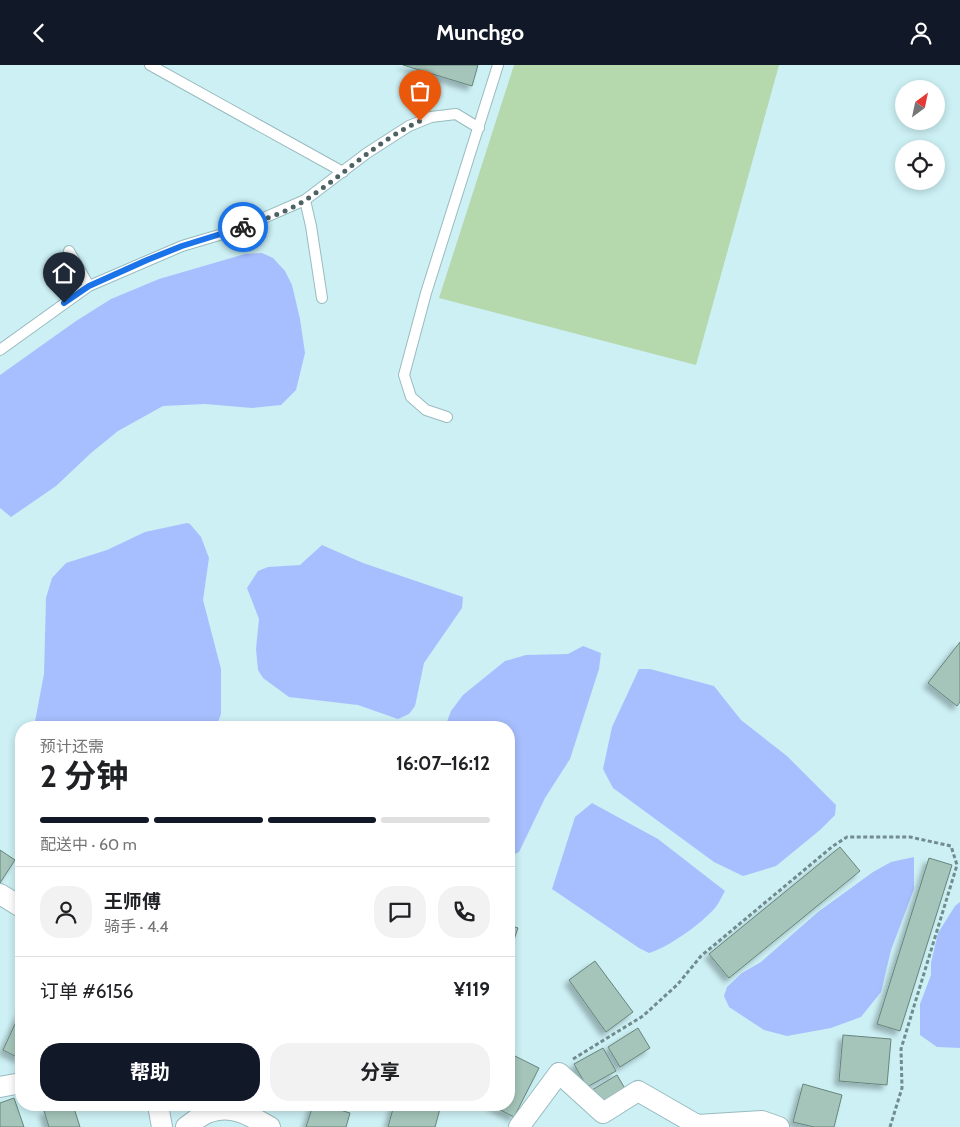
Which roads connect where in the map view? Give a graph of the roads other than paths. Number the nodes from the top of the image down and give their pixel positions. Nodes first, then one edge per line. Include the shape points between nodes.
1 (150, 65) edge
2 (498, 65) edge
3 (479, 128) junction
4 (343, 172) junction
5 (305, 200) junction
6 (69, 251) dead end
7 (89, 286) junction
8 (322, 298) dead end
9 (0, 350) edge
10 (447, 417) dead end
11 (0, 894) edge
12 (15, 903) edge
13 (15, 1084) edge
14 (0, 1087) edge
15 (214, 1111) edge
16 (237, 1111) edge
17 (186, 1127) edge
18 (270, 1127) edge
19 (519, 1127) edge
20 (779, 1127) edge

1 - 4 lane
2 - 3 lane
3 - 4 lane via 456,114 431,117 409,126
3 - 10 lane via 426,293 404,375 411,397 426,410
4 - 5 lane
5 - 7 lane via 236,230 182,246
5 - 8 lane
6 - 7 lane
7 - 9 lane
11 - 12 street
13 - 14 street
15 - 17 street
16 - 18 street
19 - 20 street via 559,1073 603,1113 638,1091 697,1125 762,1121

